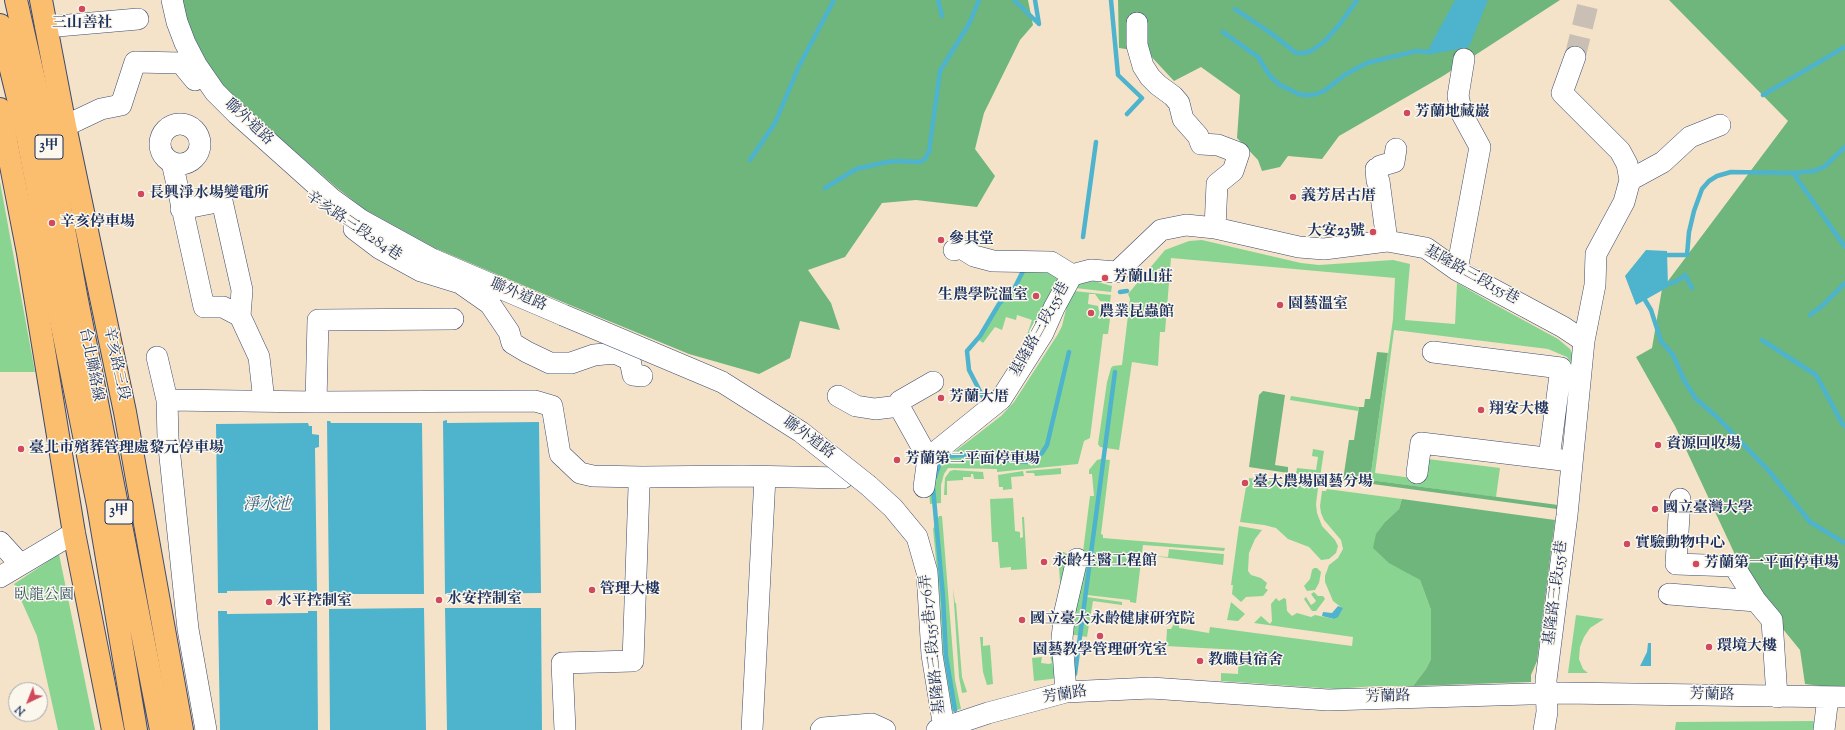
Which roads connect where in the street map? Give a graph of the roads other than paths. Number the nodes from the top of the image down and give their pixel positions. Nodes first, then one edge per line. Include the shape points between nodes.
1 (16, 0) edge
2 (41, 0) edge
3 (172, 0) edge
4 (138, 19) dead end
5 (1137, 23) dead end
6 (0, 25) edge
7 (46, 27) junction
8 (1575, 57) tunnel mouth
9 (1464, 59) dead end
10 (195, 80) dead end
11 (0, 109) edge
12 (1720, 125) dead end
13 (65, 126) junction
14 (250, 138) dead end
15 (1396, 149) dead end
16 (172, 162) dead end
17 (1630, 180) junction
18 (181, 209) junction
19 (1215, 228) junction
20 (1387, 241) junction
21 (954, 250) dead end
22 (1457, 270) junction
23 (1072, 275) junction
24 (66, 295) junction
25 (240, 316) junction
26 (570, 316) junction
27 (452, 319) dead end
28 (1584, 341) junction
29 (622, 346) junction
30 (1433, 352) dead end
31 (157, 357) dead end
32 (642, 376) dead end
33 (933, 382) dead end
34 (838, 396) dead end
35 (167, 400) junction
36 (264, 401) junction
37 (316, 402) junction
38 (899, 406) junction
39 (928, 458) junction
40 (1549, 458) junction
41 (1573, 461) junction
42 (1417, 473) dead end
43 (642, 477) junction
44 (765, 477) junction
45 (843, 478) dead end
46 (924, 487) dead end
47 (1680, 499) dead end
48 (74, 533) junction
49 (917, 537) joint
50 (0, 542) edge
51 (1077, 559) dead end
52 (7, 568) edge
53 (1669, 594) dead end
54 (1756, 601) junction
55 (1066, 692) junction
56 (1547, 693) junction
57 (1777, 697) junction
58 (1836, 697) edge
59 (940, 729) edge
60 (113, 730) edge
61 (136, 730) edge
62 (161, 730) edge
63 (182, 730) edge
64 (206, 730) edge
65 (565, 730) edge
66 (752, 730) edge
67 (821, 730) edge
68 (885, 730) edge
69 (1544, 730) edge
70 (1824, 730) edge

1 - 24 main road, 台北聯絡線 / 3甲 via 48,141
2 - 7 main road, 辛亥路三段
3 - 26 street, 聯外道路 via 185,43 215,92 332,199 361,220 432,259
4 - 7 street
5 - 19 street via 1137,45 1143,66 1150,77 1179,103 1183,119 1198,136 1201,144 1218,145 1239,153 1233,171 1217,184
6 - 24 main road, 台北聯絡線 / 3甲
7 - 13 main road, 辛亥路三段
8 - 17 street via 1562,93 1620,151 1627,164
9 - 22 street via 1458,96 1462,114 1480,147
10 - 13 street via 181,63 135,62 121,105 101,109
11 - 48 main road via 28,253
12 - 17 street via 1690,137 1663,162
13 - 63 main road, 辛亥路三段 via 125,412
14 - 29 street, 辛亥路三段284巷 via 302,192 379,248 421,271 460,283 490,304 509,332 512,343 527,352 550,363 571,363
15 - 20 street via 1394,162 1376,169
16 - 18 street
17 - 28 street via 1624,202 1596,254 1595,285
18 - 25 street via 204,307 223,307
18 - 25 street via 222,202 242,290
19 - 20 street, 基隆路三段155巷 via 1299,248 1324,249
19 - 23 street, 基隆路三段155巷 via 1186,225 1161,230 1117,272 1091,270
20 - 22 street, 基隆路三段155巷 via 1426,248
21 - 23 street via 961,248 974,256 993,261 1051,262
22 - 28 street, 基隆路三段155巷
23 - 39 street, 基隆路三段155巷 via 1043,333 1001,399
24 - 61 main road, 台北聯絡線 / 3甲
24 - 62 main road, 台北聯絡線 / 3甲
25 - 36 street via 259,357
26 - 29 street via 602,328
26 - 49 street, 聯外道路, bridge via 722,382 801,432 869,486
27 - 37 street via 318,320
28 - 41 street, 基隆路三段155巷
29 - 32 street via 630,360 633,375
30 - 40 street via 1561,368
31 - 35 street
33 - 38 street via 900,401
34 - 38 street via 856,406
35 - 36 street
35 - 64 street via 168,438 188,629
36 - 37 street
37 - 43 street via 535,401 552,406 560,454 580,473 593,476
38 - 39 street
39 - 46 street
40 - 41 street
40 - 42 street via 1421,443
41 - 56 street, 基隆路三段155巷 via 1546,680
43 - 44 street
43 - 65 street via 639,487 633,661 562,663
44 - 45 street
44 - 66 street
47 - 54 street via 1676,564 1734,566
48 - 52 street
48 - 60 main road
49 - 59 street, 基隆路三段155巷176弄 via 927,572
50 - 52 street
51 - 55 street via 1065,611 1062,638
53 - 54 street
54 - 57 street via 1772,620
55 - 56 street, 芳蘭路 via 1151,688 1328,700
55 - 59 street, 芳蘭路
56 - 57 street, 芳蘭路
56 - 69 street, 基隆路三段155巷
57 - 58 street, 芳蘭路
58 - 70 street
67 - 68 street via 872,724

